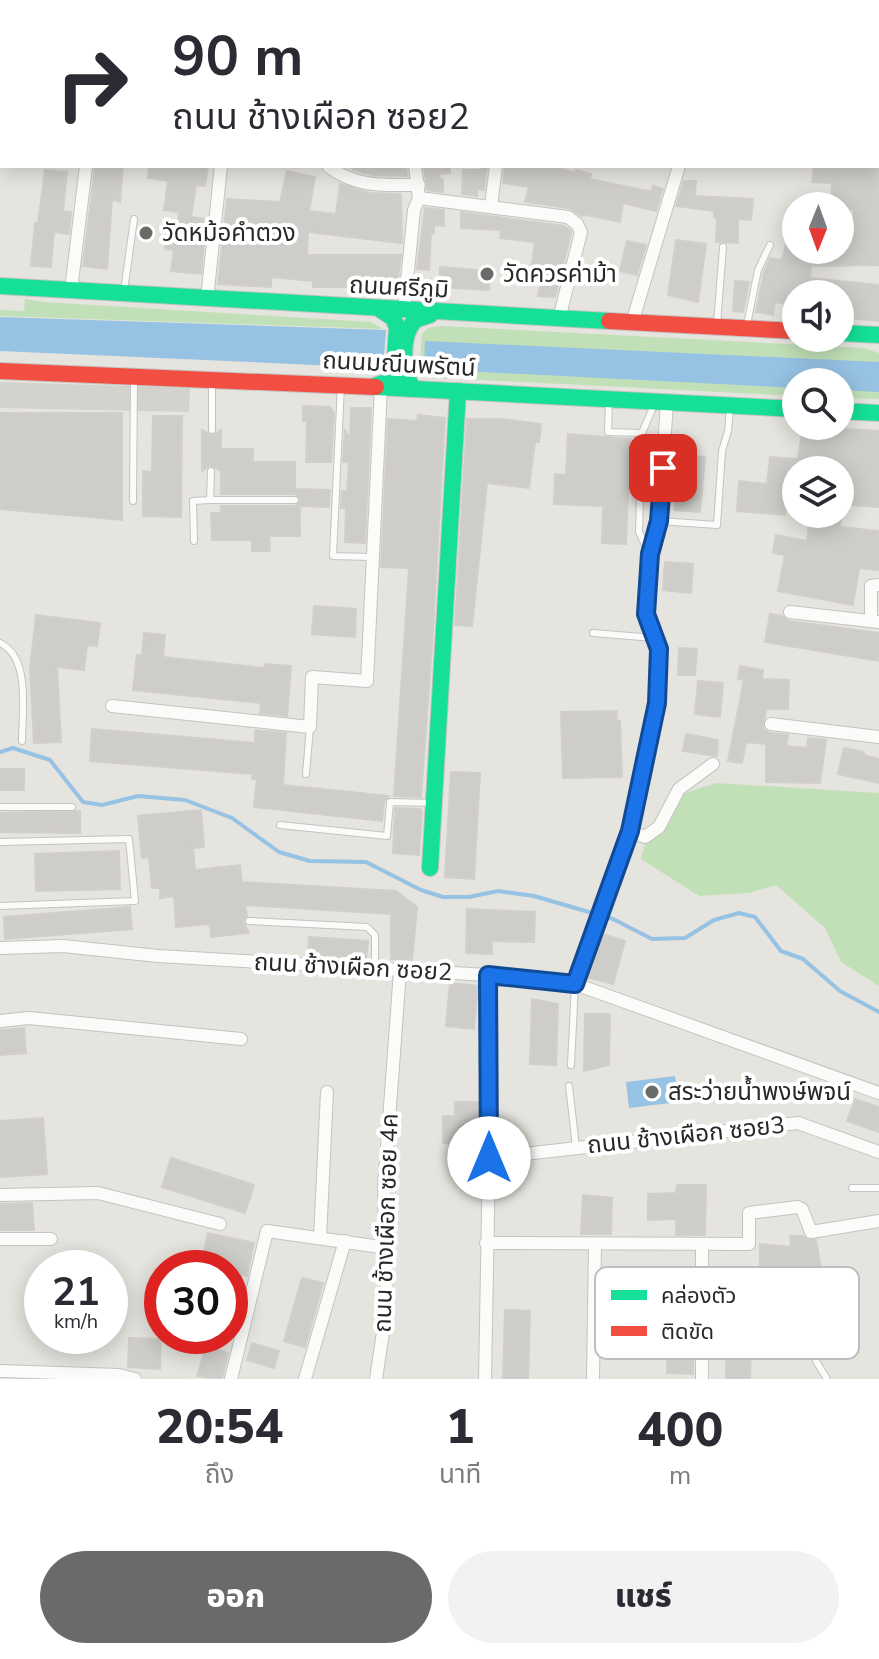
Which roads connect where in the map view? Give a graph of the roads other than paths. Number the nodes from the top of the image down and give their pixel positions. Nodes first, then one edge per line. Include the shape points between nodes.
1 (86, 168) edge
2 (221, 168) edge
3 (331, 168) edge
4 (415, 168) edge
5 (496, 168) edge
6 (678, 168) edge
7 (419, 192) junction
8 (491, 206) junction
9 (134, 219) dead end
10 (770, 245) dead end
11 (723, 247) dead end
12 (0, 286) edge
13 (71, 290) junction
14 (124, 293) junction
15 (207, 299) junction
16 (559, 319) junction
17 (403, 322) junction
18 (632, 323) junction
19 (717, 327) junction
20 (747, 329) junction
21 (782, 330) edge
22 (854, 334) edge
23 (874, 336) edge
24 (0, 371) edge
25 (399, 373) junction
26 (134, 376) junction
27 (212, 378) junction
28 (341, 385) junction
29 (377, 387) junction
30 (413, 389) junction
31 (458, 391) junction
32 (609, 399) junction
33 (662, 402) junction
34 (731, 405) junction
35 (782, 408) edge
36 (854, 412) edge
37 (877, 413) edge
38 (212, 430) dead end
39 (642, 433) junction
40 (211, 471) dead end
41 (210, 500) junction
42 (295, 500) dead end
43 (133, 501) dead end
44 (659, 521) junction
45 (194, 541) dead end
46 (650, 554) junction
47 (371, 557) junction
48 (879, 585) edge
49 (790, 612) dead end
50 (875, 622) edge
51 (593, 633) dead end
52 (654, 638) junction
53 (0, 643) edge
54 (112, 706) dead end
55 (771, 724) dead end
56 (310, 727) junction
57 (879, 737) edge
58 (22, 741) dead end
59 (713, 764) dead end
60 (306, 774) dead end
61 (434, 803) junction
62 (0, 807) edge
63 (72, 807) dead end
64 (280, 825) dead end
65 (630, 831) junction
66 (0, 842) edge
67 (430, 868) dead end
68 (0, 906) edge
69 (249, 921) dead end
70 (0, 948) edge
71 (375, 969) junction
72 (400, 971) junction
73 (488, 975) junction
74 (575, 984) junction
75 (0, 1021) edge
76 (241, 1039) dead end
77 (571, 1065) dead end
78 (569, 1086) dead end
79 (327, 1092) dead end
80 (879, 1093) edge
81 (576, 1147) junction
82 (879, 1152) edge
83 (489, 1158) junction
84 (852, 1188) dead end
85 (879, 1188) edge
86 (0, 1195) edge
87 (879, 1221) edge
88 (220, 1224) dead end
89 (320, 1238) junction
90 (0, 1239) edge
91 (51, 1239) dead end
92 (345, 1241) junction
93 (486, 1243) junction
94 (595, 1245) junction
95 (702, 1246) junction
96 (388, 1248) junction
97 (702, 1267) edge
98 (816, 1361) dead end
99 (0, 1371) edge
100 (135, 1379) edge
101 (231, 1379) edge
102 (305, 1379) edge
103 (376, 1379) edge
104 (485, 1379) edge
105 (593, 1379) edge
106 (827, 1379) edge

1 - 13 street
2 - 15 street
3 - 7 street via 365,185
4 - 7 street
5 - 8 street
6 - 18 street
7 - 8 street
7 - 17 street
8 - 16 street via 568,217 577,224 581,232
9 - 14 lane
10 - 20 lane via 758,270
11 - 19 lane
12 - 13 main road, ถนนศรีภูมิ
13 - 14 main road, ถนนศรีภูมิ
14 - 15 main road, ถนนศรีภูมิ
15 - 17 main road, ถนนศรีภูมิ via 381,310
16 - 17 main road, ถนนศรีภูมิ via 441,313
16 - 18 main road, ถนนศรีภูมิ
17 - 25 main road
18 - 19 main road, ถนนศรีภูมิ
19 - 20 main road, ถนนศรีภูมิ
20 - 21 main road, ถนนศรีภูมิ
22 - 23 main road
24 - 26 main road, ถนนมณีนพรัตน์
25 - 29 main road
25 - 30 main road
26 - 27 main road, ถนนมณีนพรัตน์
26 - 43 lane
27 - 28 main road, ถนนมณีนพรัตน์
27 - 38 lane
28 - 29 main road, ถนนมณีนพรัตน์
28 - 47 lane via 333,556
29 - 30 main road, ถนนมณีนพรัตน์
29 - 47 street
30 - 31 main road, ถนนมณีนพรัตน์
31 - 32 main road, ถนนมณีนพรัตน์
31 - 61 main road
32 - 33 main road, ถนนมณีนพรัตน์
32 - 39 lane via 608,432
33 - 34 main road, ถนนมณีนพรัตน์
33 - 39 lane
33 - 44 street
34 - 35 main road, ถนนมณีนพรัตน์
34 - 44 lane via 717,525
36 - 37 main road
39 - 46 lane via 639,532
40 - 41 lane
41 - 42 lane
41 - 45 lane via 193,501
44 - 46 street
46 - 52 street via 646,614
47 - 56 street via 367,681 312,677
48 - 50 street via 871,586
49 - 50 street
51 - 52 lane
52 - 65 street via 659,649 657,703
53 - 58 lane via 14,655 21,678
54 - 56 street
55 - 57 street
56 - 60 lane
59 - 65 street via 679,789 655,833 645,837
61 - 64 lane via 390,802 387,836
61 - 67 main road
62 - 63 lane
65 - 74 street
66 - 68 lane via 129,839 135,901
69 - 71 lane via 367,927 375,935
70 - 71 street, ถนน ช้างเผือก ซอย2 via 63,946
71 - 72 street, ถนน ช้างเผือก ซอย2
72 - 73 street, ถนน ช้างเผือก ซอย2
72 - 96 street, ถนน ช้างเผือก ซอย 4ค via 384,1188
73 - 74 street, ถนน ช้างเผือก ซอย2
73 - 83 street
74 - 77 lane
74 - 80 street, ถนน ช้างเผือก ซอย2
75 - 76 street via 58,1020
78 - 81 lane
79 - 89 street
81 - 82 street, ถนน ช้างเผือก ซอย3 via 798,1123
81 - 83 street, ถนน ช้างเผือก ซอย3
83 - 93 street
84 - 85 lane
86 - 88 street via 98,1193
87 - 95 street via 814,1232 807,1229 800,1207 753,1211 748,1215 749,1244
89 - 92 street
89 - 101 street via 267,1231
90 - 91 street
92 - 96 street
92 - 102 street
93 - 94 street
93 - 104 street
94 - 95 street
94 - 105 street
95 - 97 street
96 - 103 street, ถนน ช้างเผือก ซอย 4ค via 387,1306
98 - 106 lane
99 - 100 street

